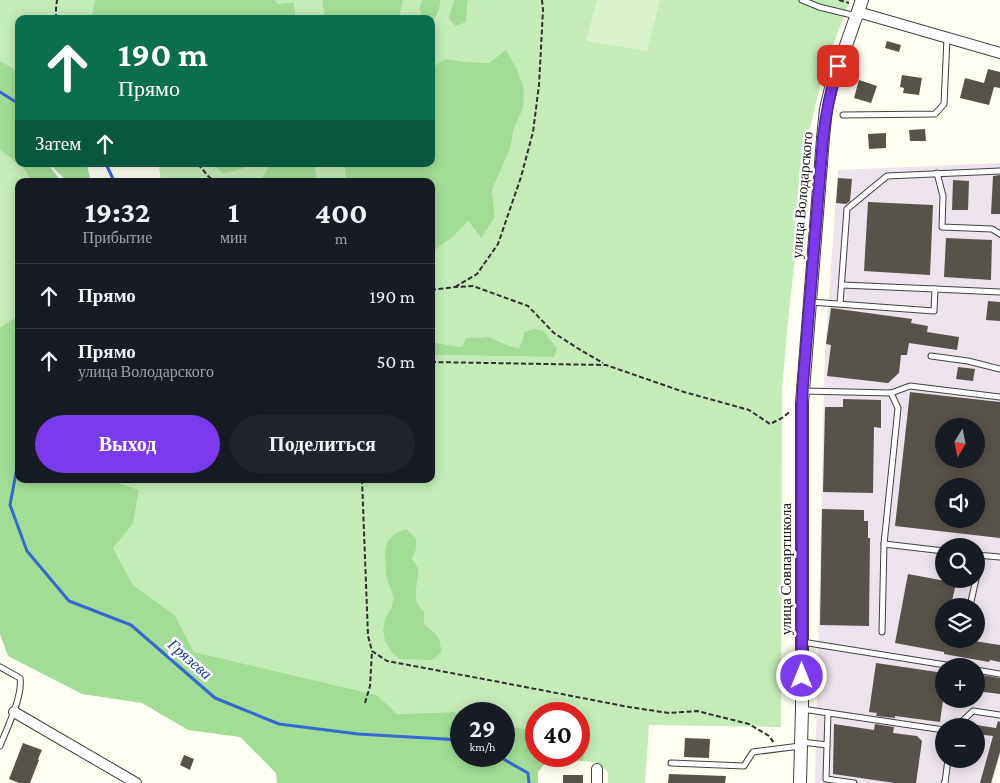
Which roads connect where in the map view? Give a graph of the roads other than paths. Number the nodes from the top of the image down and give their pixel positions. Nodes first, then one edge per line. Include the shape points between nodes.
1 (802, 0) edge
2 (859, 9) edge
3 (947, 38) junction
4 (1000, 53) edge
5 (843, 115) dead end
6 (1000, 171) edge
7 (937, 173) junction
8 (1000, 234) edge
9 (842, 285) junction
10 (935, 289) junction
11 (1000, 292) edge
12 (840, 304) junction
13 (809, 306) junction
14 (930, 356) dead end
15 (1000, 369) edge
16 (803, 393) junction
17 (891, 393) junction
18 (1000, 397) edge
19 (884, 544) junction
20 (935, 550) edge
21 (985, 556) edge
22 (1000, 557) edge
23 (882, 632) dead end
24 (802, 642) junction
25 (935, 663) edge
26 (0, 668) edge
27 (985, 672) edge
28 (1000, 674) edge
29 (802, 709) junction
30 (14, 712) junction
31 (828, 713) junction
32 (1000, 715) edge
33 (966, 718) edge
34 (935, 729) edge
35 (801, 744) junction
36 (826, 745) junction
37 (0, 746) edge
38 (671, 763) dead end
39 (947, 768) edge
40 (597, 769) dead end
41 (136, 783) edge
42 (597, 783) edge
43 (800, 783) edge
44 (854, 783) edge
45 (944, 783) edge

1 - 2 lane via 819,7
2 - 3 street
2 - 13 street, улица Володарского via 826,109
3 - 4 street
3 - 5 lane via 944,104 935,114
6 - 7 lane
7 - 8 lane via 943,196 942,227 992,229
7 - 9 lane via 887,176 848,210
9 - 10 lane
9 - 12 lane
10 - 11 lane
10 - 12 lane via 934,311
12 - 13 lane
13 - 16 street, улица Володарского
14 - 15 lane
16 - 17 lane
16 - 24 street, улица Совпартшкола
17 - 18 lane via 910,386
17 - 19 lane via 898,408
19 - 20 lane
19 - 23 lane
21 - 22 lane
24 - 25 lane
24 - 29 street, улица Совпартшкола
26 - 30 lane via 20,678 22,686
27 - 28 lane
29 - 31 lane
29 - 35 street, улица Совпартшкола
30 - 37 lane
30 - 41 street
31 - 34 lane
31 - 36 lane
32 - 33 lane via 973,712
35 - 36 lane
35 - 38 lane via 753,752 744,766
35 - 43 street, улица Совпартшкола
36 - 44 lane via 826,779
39 - 45 lane
40 - 42 street

